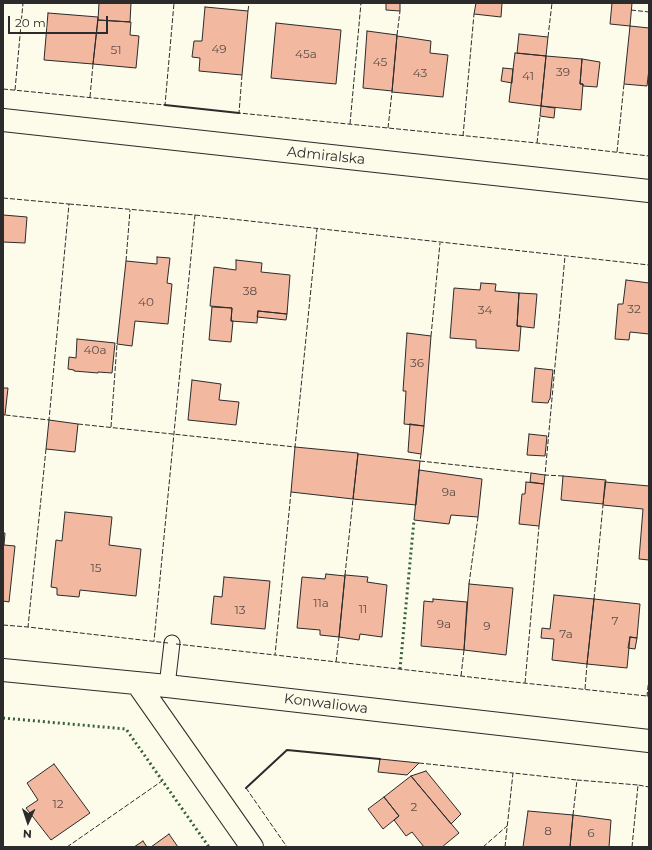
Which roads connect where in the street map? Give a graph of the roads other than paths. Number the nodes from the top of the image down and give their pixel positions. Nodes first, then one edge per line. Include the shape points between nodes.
1 (3, 120) edge
2 (649, 191) edge
3 (172, 643) dead end
4 (3, 670) edge
5 (137, 683) junction
6 (168, 686) junction
7 (649, 741) edge
8 (252, 847) edge

1 - 2 street, Admiralska
3 - 6 lane
4 - 5 street, Konwaliowa
5 - 6 street, Konwaliowa
5 - 8 street
6 - 7 street, Konwaliowa

